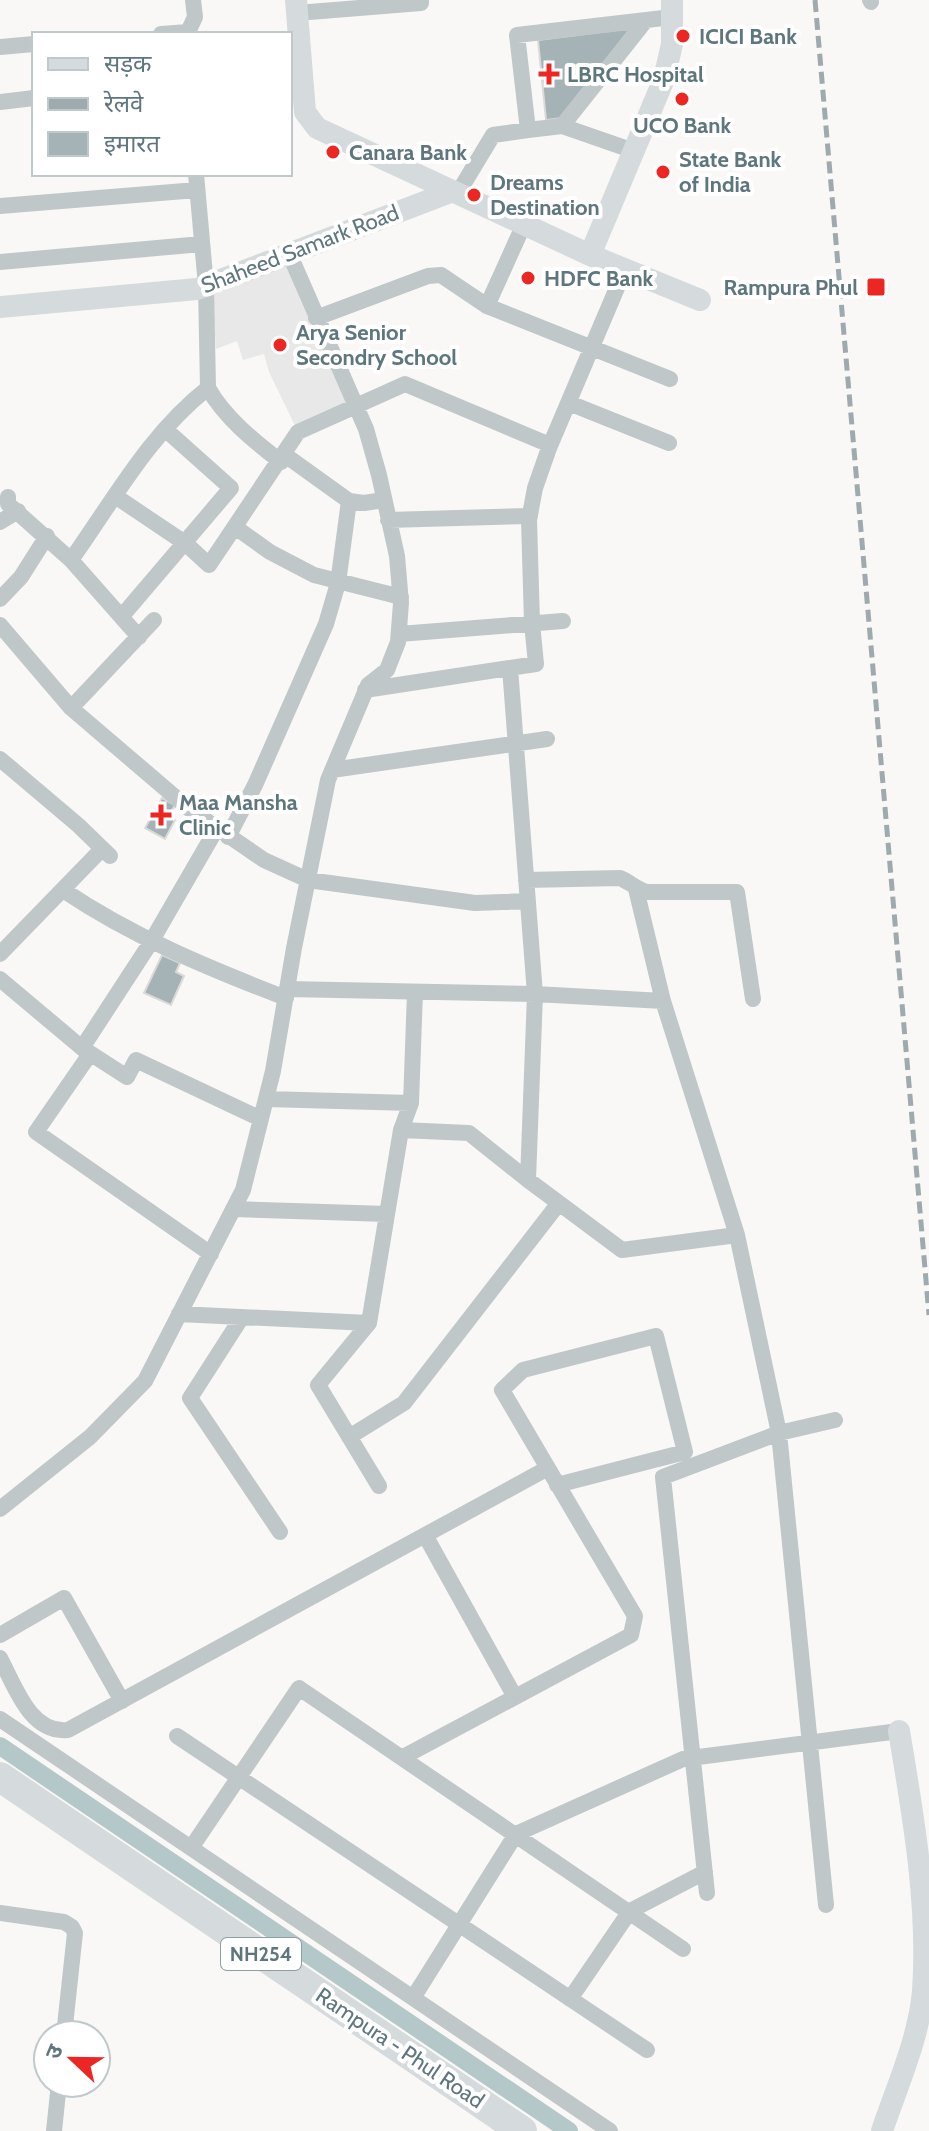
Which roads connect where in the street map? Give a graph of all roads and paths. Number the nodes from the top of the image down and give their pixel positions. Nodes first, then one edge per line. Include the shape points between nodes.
1 (193, 0) edge
2 (421, 0) edge
3 (297, 7) edge
4 (672, 8) edge
5 (646, 20) junction
6 (188, 32) edge
7 (32, 44) edge
8 (0, 47) edge
9 (32, 98) edge
10 (0, 102) edge
11 (562, 126) junction
12 (528, 130) junction
13 (634, 151) junction
14 (196, 182) edge
15 (453, 191) junction
16 (0, 206) edge
17 (524, 224) junction
18 (202, 244) junction
19 (289, 253) junction
20 (590, 255) junction
21 (0, 262) edge
22 (625, 269) junction
23 (206, 286) junction
24 (700, 300) dead end
25 (487, 306) junction
26 (0, 307) edge
27 (316, 318) junction
28 (592, 348) junction
29 (670, 379) dead end
30 (208, 388) junction
31 (569, 403) junction
32 (354, 406) junction
33 (166, 430) junction
34 (669, 443) dead end
35 (550, 445) junction
36 (283, 458) junction
37 (115, 496) junction
38 (384, 500) junction
39 (349, 501) junction
40 (530, 516) junction
41 (388, 520) junction
42 (0, 522) edge
43 (235, 527) junction
44 (47, 536) junction
45 (185, 543) junction
46 (71, 560) junction
47 (338, 583) junction
48 (401, 597) junction
49 (0, 599) edge
50 (122, 616) junction
51 (154, 620) dead end
52 (563, 621) dead end
53 (532, 623) junction
54 (0, 625) edge
55 (399, 634) junction
56 (139, 637) junction
57 (510, 668) junction
58 (365, 690) junction
59 (71, 708) junction
60 (547, 739) dead end
61 (516, 744) junction
62 (0, 759) edge
63 (332, 770) junction
64 (222, 832) junction
65 (308, 880) junction
66 (526, 880) junction
67 (636, 889) junction
68 (63, 890) junction
69 (528, 901) junction
70 (151, 942) junction
71 (0, 954) edge
72 (0, 979) edge
73 (415, 992) junction
74 (286, 994) junction
75 (535, 994) junction
76 (753, 999) dead end
77 (663, 1001) junction
78 (86, 1051) junction
79 (266, 1099) junction
80 (411, 1103) junction
81 (261, 1119) junction
82 (401, 1130) junction
83 (528, 1180) junction
84 (559, 1203) junction
85 (233, 1209) junction
86 (387, 1214) junction
87 (737, 1235) junction
88 (211, 1254) junction
89 (179, 1314) junction
90 (242, 1317) junction
91 (369, 1323) junction
92 (835, 1420) dead end
93 (779, 1433) junction
94 (349, 1437) junction
95 (548, 1468) junction
96 (557, 1485) junction
97 (379, 1486) dead end
98 (0, 1509) edge
99 (280, 1532) dead end
100 (425, 1535) junction
101 (0, 1635) edge
102 (0, 1658) edge
103 (515, 1697) junction
104 (122, 1701) junction
105 (0, 1719) edge
106 (899, 1731) joint
107 (177, 1736) dead end
108 (809, 1743) junction
109 (403, 1757) junction
110 (693, 1758) junction
111 (0, 1777) edge
112 (238, 1777) junction
113 (516, 1834) junction
114 (191, 1848) junction
115 (705, 1872) junction
116 (707, 1893) dead end
117 (826, 1905) dead end
118 (630, 1911) junction
119 (0, 1913) edge
120 (460, 1926) junction
121 (683, 1949) dead end
122 (413, 1998) junction
123 (570, 1999) junction
124 (66, 2019) edge
125 (647, 2050) dead end
126 (57, 2099) edge
127 (54, 2131) edge
128 (522, 2131) edge
129 (610, 2131) edge
130 (882, 2131) edge

1 - 6 street via 195,17
2 - 3 street
3 - 15 street via 305,112 312,124
4 - 5 street
4 - 13 street via 672,44 664,79
5 - 11 street
5 - 12 street via 517,35
7 - 8 street
9 - 10 street
11 - 12 street
11 - 13 street
12 - 15 street via 493,135
13 - 20 street
14 - 16 street
14 - 18 street
15 - 17 street
15 - 19 street, Shaheed Samark Road
17 - 20 street
17 - 25 street
18 - 21 street
18 - 23 street
19 - 23 street, Shaheed Samark Road
19 - 27 street
20 - 22 street
22 - 24 street
22 - 28 street
23 - 26 street, Shaheed Samark Road
23 - 30 street
25 - 27 street via 441,275
25 - 28 street
27 - 32 street
28 - 29 street
28 - 31 street
30 - 33 street
30 - 36 street via 250,438
31 - 34 street
31 - 35 street
32 - 35 street via 405,384
32 - 36 street via 298,432
32 - 38 street via 366,429
33 - 37 street
33 - 45 street via 231,488
35 - 40 street
36 - 39 street
36 - 43 street
37 - 45 street
37 - 46 street
38 - 39 street
38 - 41 street
39 - 47 street
40 - 41 street
40 - 53 street
41 - 48 street
42 - 44 street via 13,504
43 - 45 street via 209,565
43 - 47 street via 291,565
44 - 46 street
44 - 49 street
45 - 50 street
46 - 50 street
47 - 48 street
47 - 64 street via 326,624 255,785
48 - 55 street
50 - 56 street
51 - 56 street
52 - 53 street
53 - 55 street
53 - 57 street via 536,664
54 - 59 street
55 - 58 street via 387,670
56 - 59 street
57 - 58 street
57 - 61 street
58 - 63 street
59 - 64 street
60 - 61 street
61 - 63 street
61 - 66 street
62 - 68 street via 106,853
63 - 65 street
64 - 65 street
64 - 70 street
65 - 69 street via 475,903
65 - 74 street
66 - 67 street via 620,878
66 - 69 street
67 - 76 street via 737,892
67 - 77 street
68 - 70 street
68 - 71 street
69 - 75 street
70 - 74 street
70 - 78 street
72 - 78 street
73 - 74 street
73 - 75 street
73 - 80 street
74 - 79 street
75 - 77 street
75 - 83 street
77 - 87 street
78 - 81 street via 127,1077 136,1060
78 - 88 street via 36,1132
79 - 80 street
79 - 81 street
80 - 82 street
81 - 85 street
82 - 83 street via 469,1133
82 - 86 street
83 - 84 street
84 - 87 street via 622,1250
84 - 94 street via 404,1403
85 - 86 street
85 - 88 street
86 - 91 street
87 - 93 street
88 - 89 street
89 - 90 street
89 - 98 street via 145,1381 90,1437
90 - 91 street
90 - 99 street via 190,1398
91 - 94 street via 318,1385
92 - 93 street
93 - 108 street
93 - 110 street via 663,1477
94 - 97 street
95 - 96 street
95 - 96 street via 502,1390 523,1370 656,1336 685,1452
95 - 100 street
96 - 103 street via 635,1616 631,1635
100 - 103 street
100 - 104 street
101 - 104 street via 64,1598
102 - 104 street via 31,1715 48,1728 68,1730
103 - 109 street
105 - 114 street
106 - 108 street
106 - 130 street via 924,1910 923,1991 917,2026
107 - 112 street
108 - 110 street
108 - 117 street
109 - 112 street via 299,1688
109 - 113 street
110 - 113 street
110 - 115 street
111 - 128 highway, Rampura - Phul Road / NH254
112 - 114 street
112 - 120 street
113 - 118 street
113 - 120 street
114 - 122 street
115 - 116 street
115 - 118 street
118 - 121 street
118 - 123 street
119 - 124 street via 72,1927
120 - 122 street
120 - 123 street
122 - 129 street
123 - 125 street
126 - 127 street

